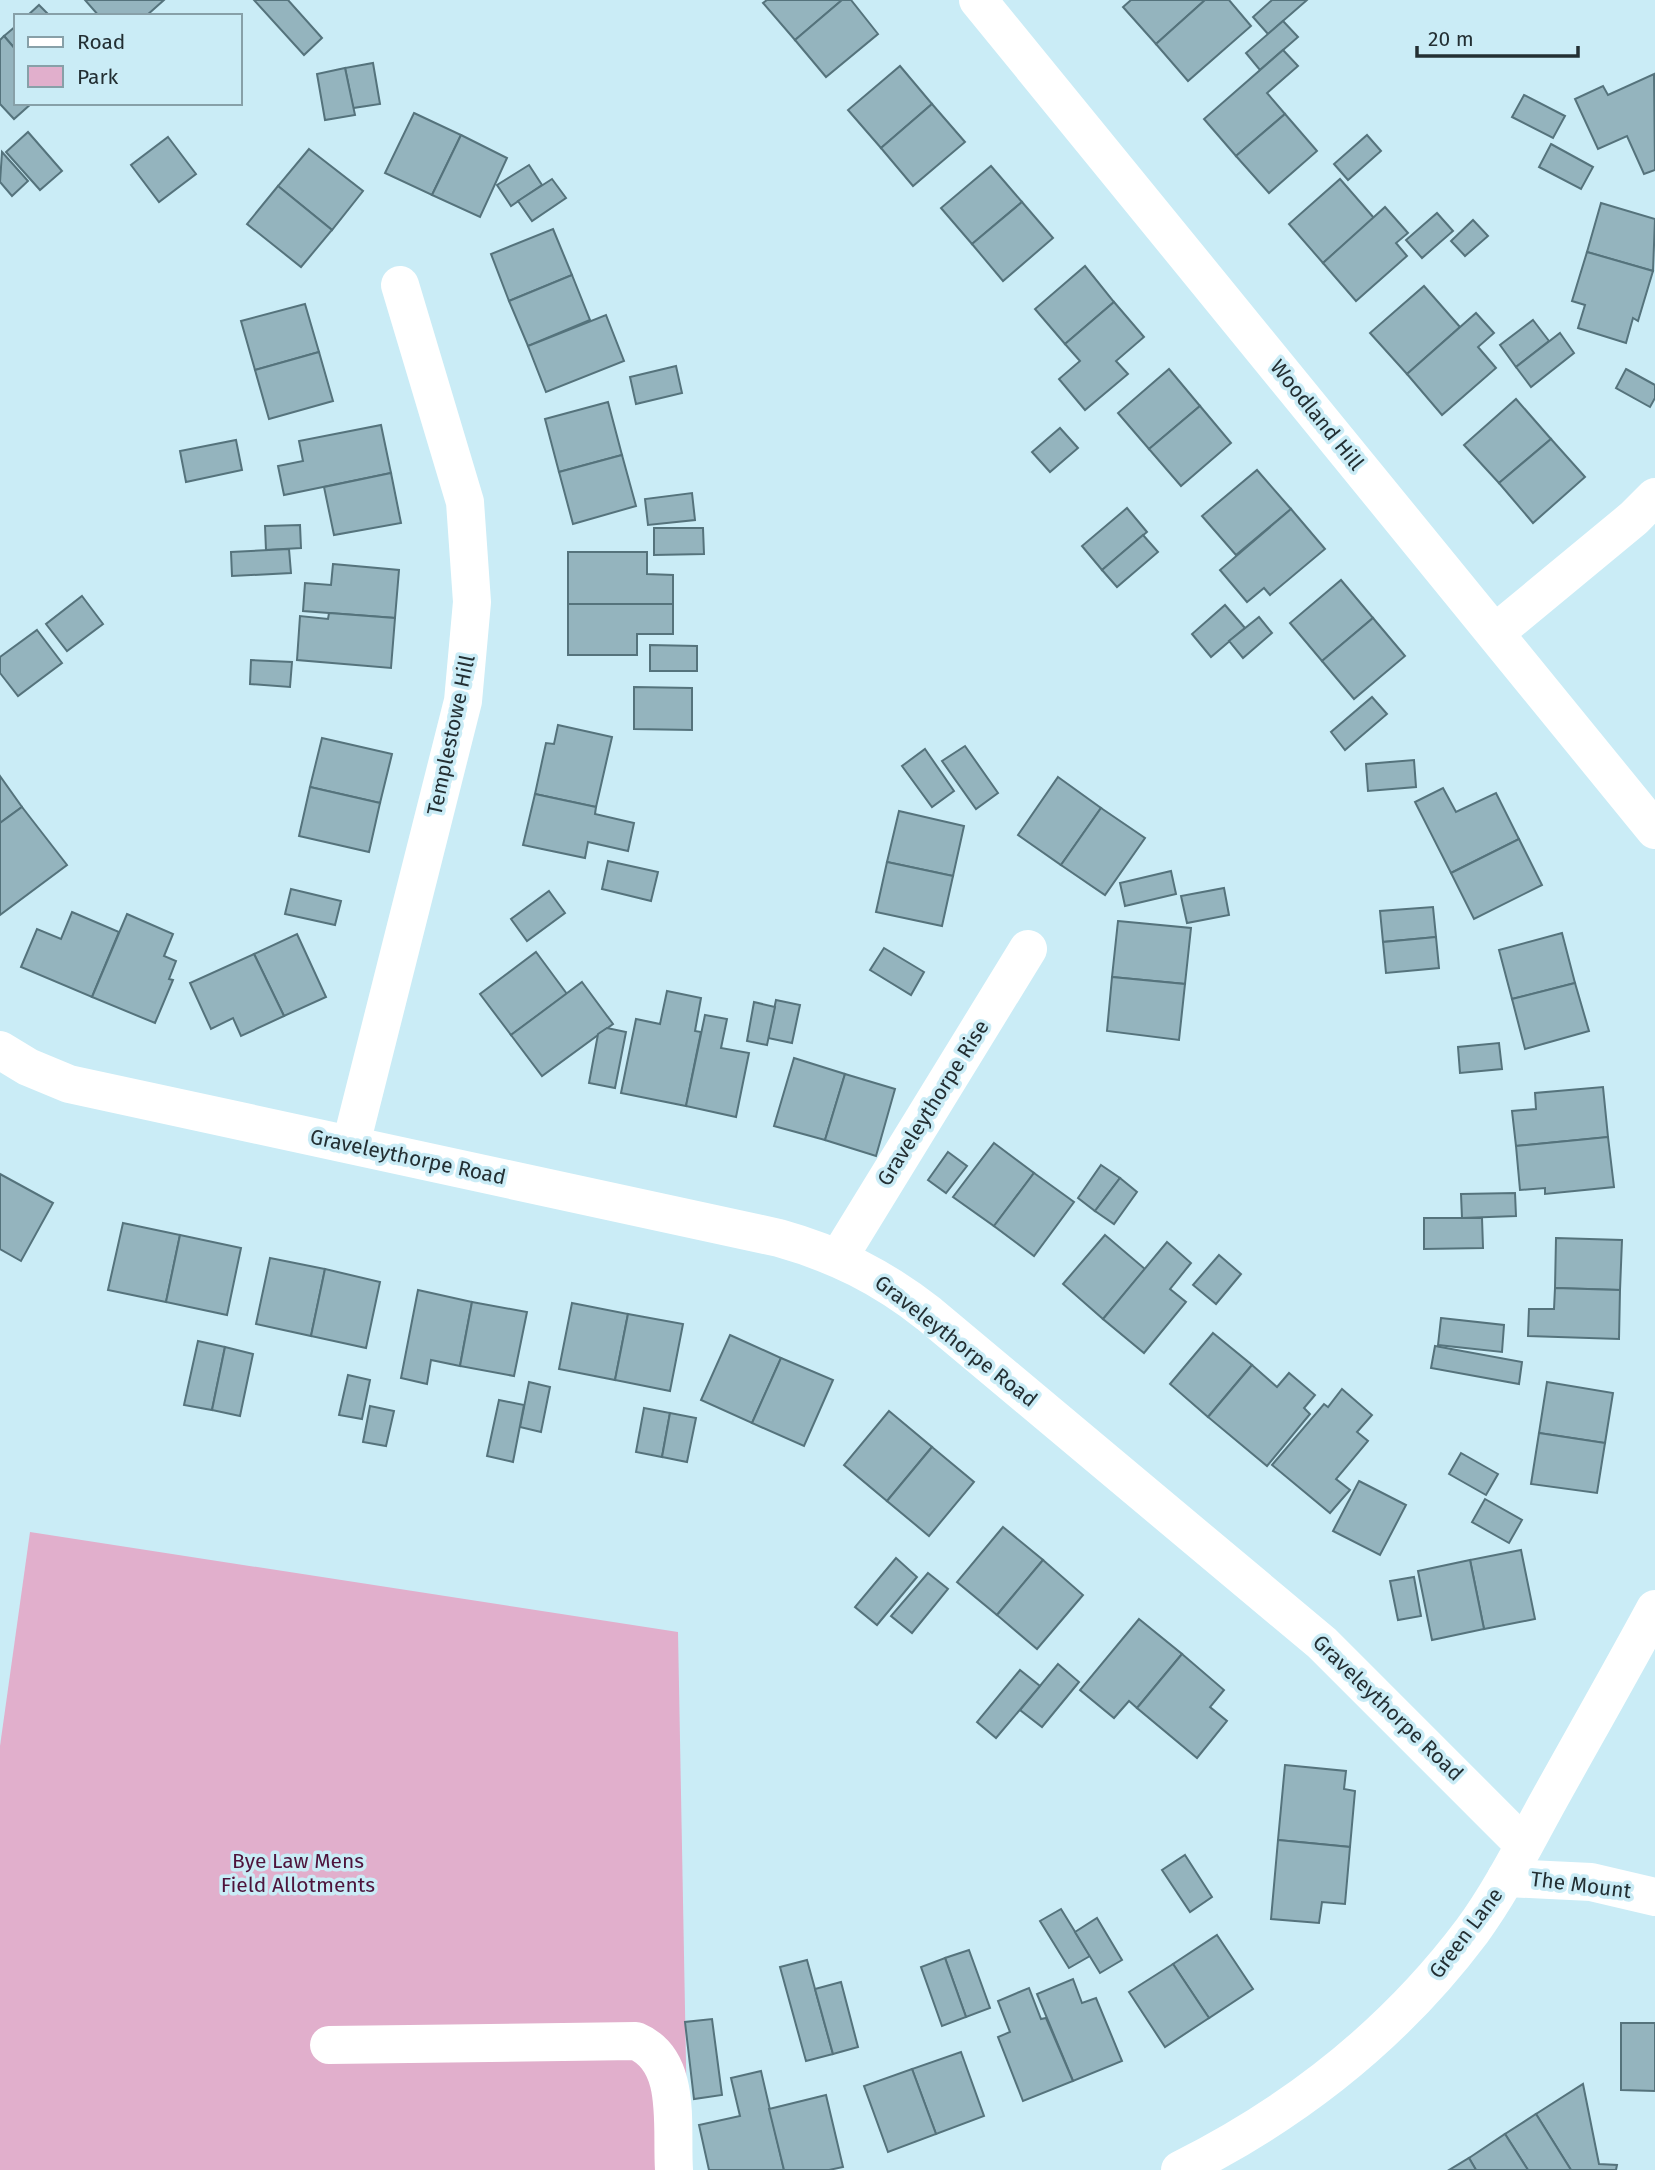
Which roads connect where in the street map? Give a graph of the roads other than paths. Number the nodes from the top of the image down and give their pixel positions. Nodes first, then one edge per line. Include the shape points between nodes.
1 (978, 0) edge
2 (400, 285) dead end
3 (1648, 518) edge
4 (1495, 633) junction
5 (1655, 830) edge
6 (1028, 949) dead end
7 (0, 1050) edge
8 (351, 1144) junction
9 (839, 1257) junction
10 (1655, 1608) edge
11 (1515, 1861) junction
12 (1655, 1897) edge
13 (329, 2045) dead end
14 (674, 2170) edge
15 (1180, 2170) edge

1 - 4 street, Woodland Hill
2 - 8 street, Templestowe Hill via 465,502 472,601 470,651 463,701
3 - 4 street
4 - 5 street, Woodland Hill
6 - 9 street, Graveleythorpe Rise
7 - 8 street, Graveleythorpe Road via 69,1084
8 - 9 street, Graveleythorpe Road via 779,1238
9 - 11 street, Graveleythorpe Road via 896,1288 929,1314 1322,1643
10 - 11 street, Green Lane
11 - 12 street, The Mount
11 - 15 street, Green Lane via 1473,1929 1383,2032 1317,2087 1243,2138
13 - 14 street via 636,2041 649,2047 666,2068

